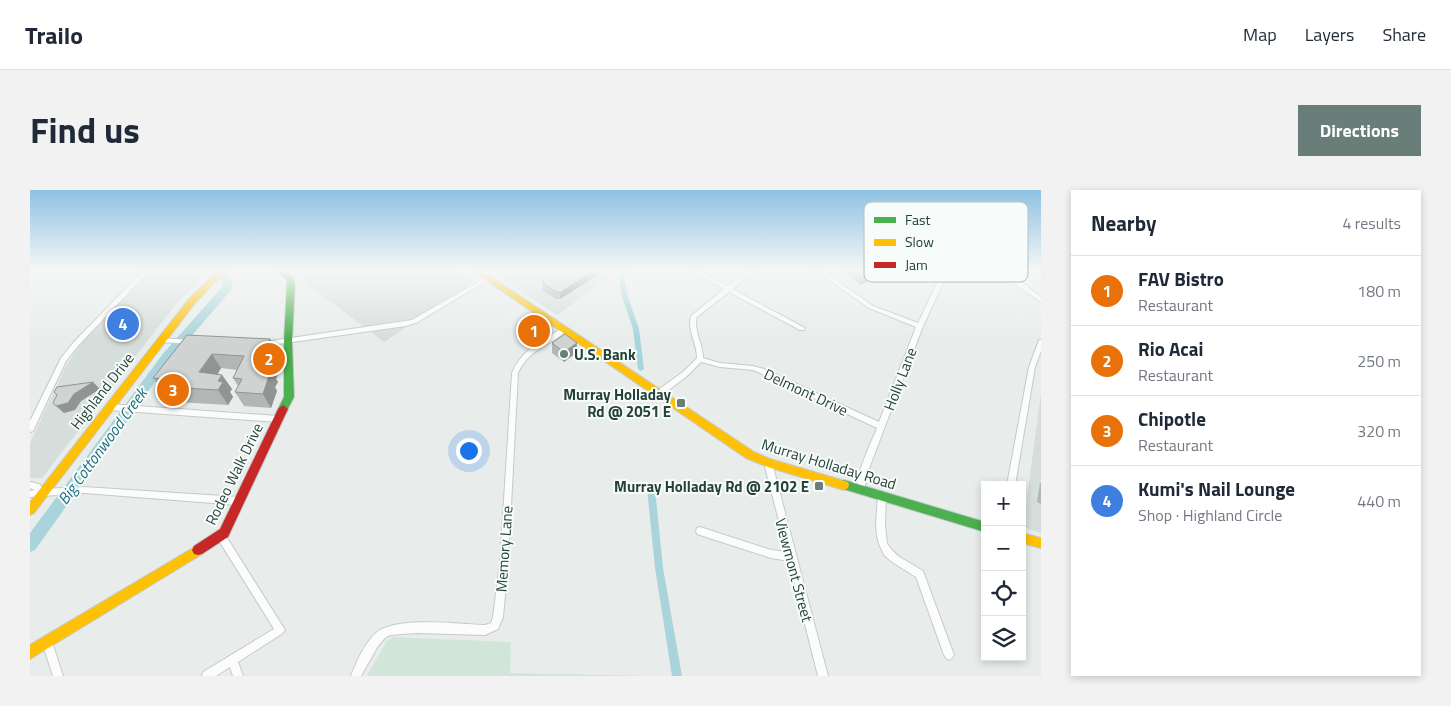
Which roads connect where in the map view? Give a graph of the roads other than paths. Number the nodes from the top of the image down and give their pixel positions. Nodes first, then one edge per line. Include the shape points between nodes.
1 (124, 294) edge
2 (197, 294) edge
3 (290, 294) edge
4 (460, 294) edge
5 (511, 294) edge
6 (722, 294) edge
7 (737, 294) edge
8 (852, 294) edge
9 (935, 294) edge
10 (920, 326) junction
11 (802, 328) dead end
12 (564, 330) junction
13 (161, 340) junction
14 (288, 341) junction
15 (198, 342) edge
16 (1041, 342) edge
17 (256, 345) edge
18 (700, 360) junction
19 (658, 394) junction
20 (109, 407) junction
21 (278, 419) junction
22 (882, 427) junction
23 (30, 429) edge
24 (768, 463) junction
25 (1012, 481) edge
26 (30, 485) edge
27 (861, 490) junction
28 (42, 493) junction
29 (30, 494) edge
30 (882, 496) junction
31 (239, 501) junction
32 (30, 510) edge
33 (982, 526) edge
34 (700, 531) dead end
35 (221, 536) junction
36 (1026, 539) edge
37 (1041, 543) edge
38 (791, 557) junction
39 (47, 642) junction
40 (30, 652) edge
41 (949, 655) dead end
42 (232, 660) junction
43 (58, 676) edge
44 (207, 676) edge
45 (238, 676) edge
46 (356, 676) edge
47 (823, 676) edge

1 - 23 street via 63,360
2 - 13 main road, Highland Drive
3 - 14 main road, Rodeo Walk Drive
4 - 14 street via 406,324
5 - 12 main road, Murray Holladay Road
6 - 18 street via 693,318
7 - 11 street
8 - 10 street via 871,307
9 - 10 street, Holly Lane
10 - 22 street, Holly Lane
12 - 19 main road, Murray Holladay Road
12 - 46 street, Memory Lane via 524,356 516,370 501,590 495,626 485,630 404,627 389,630 377,639
13 - 15 street
13 - 20 main road, Highland Drive
14 - 17 street
14 - 21 main road, Rodeo Walk Drive via 290,390
16 - 25 street via 1032,367
18 - 19 street
18 - 22 street, Delmont Drive via 757,369
19 - 24 main road, Murray Holladay Road via 741,450
20 - 21 street
20 - 28 main road, Highland Drive
21 - 31 main road, Rodeo Walk Drive
22 - 27 street, Holly Lane via 863,474
24 - 27 main road, Murray Holladay Road
24 - 38 street, Viewmont Street
26 - 28 street
27 - 30 main road, Murray Holladay Road
28 - 29 street
28 - 31 street via 84,490
28 - 32 main road, Highland Drive
30 - 33 main road, Murray Holladay Road
30 - 41 street via 880,532 883,545 893,559 920,574
31 - 35 main road, Rodeo Walk Drive
34 - 38 street via 771,554
35 - 39 main road, Rodeo Walk Drive
35 - 42 street via 280,630
36 - 37 main road
38 - 47 street, Viewmont Street
39 - 40 main road, Rodeo Walk Drive
39 - 43 street
42 - 44 street
42 - 45 street

